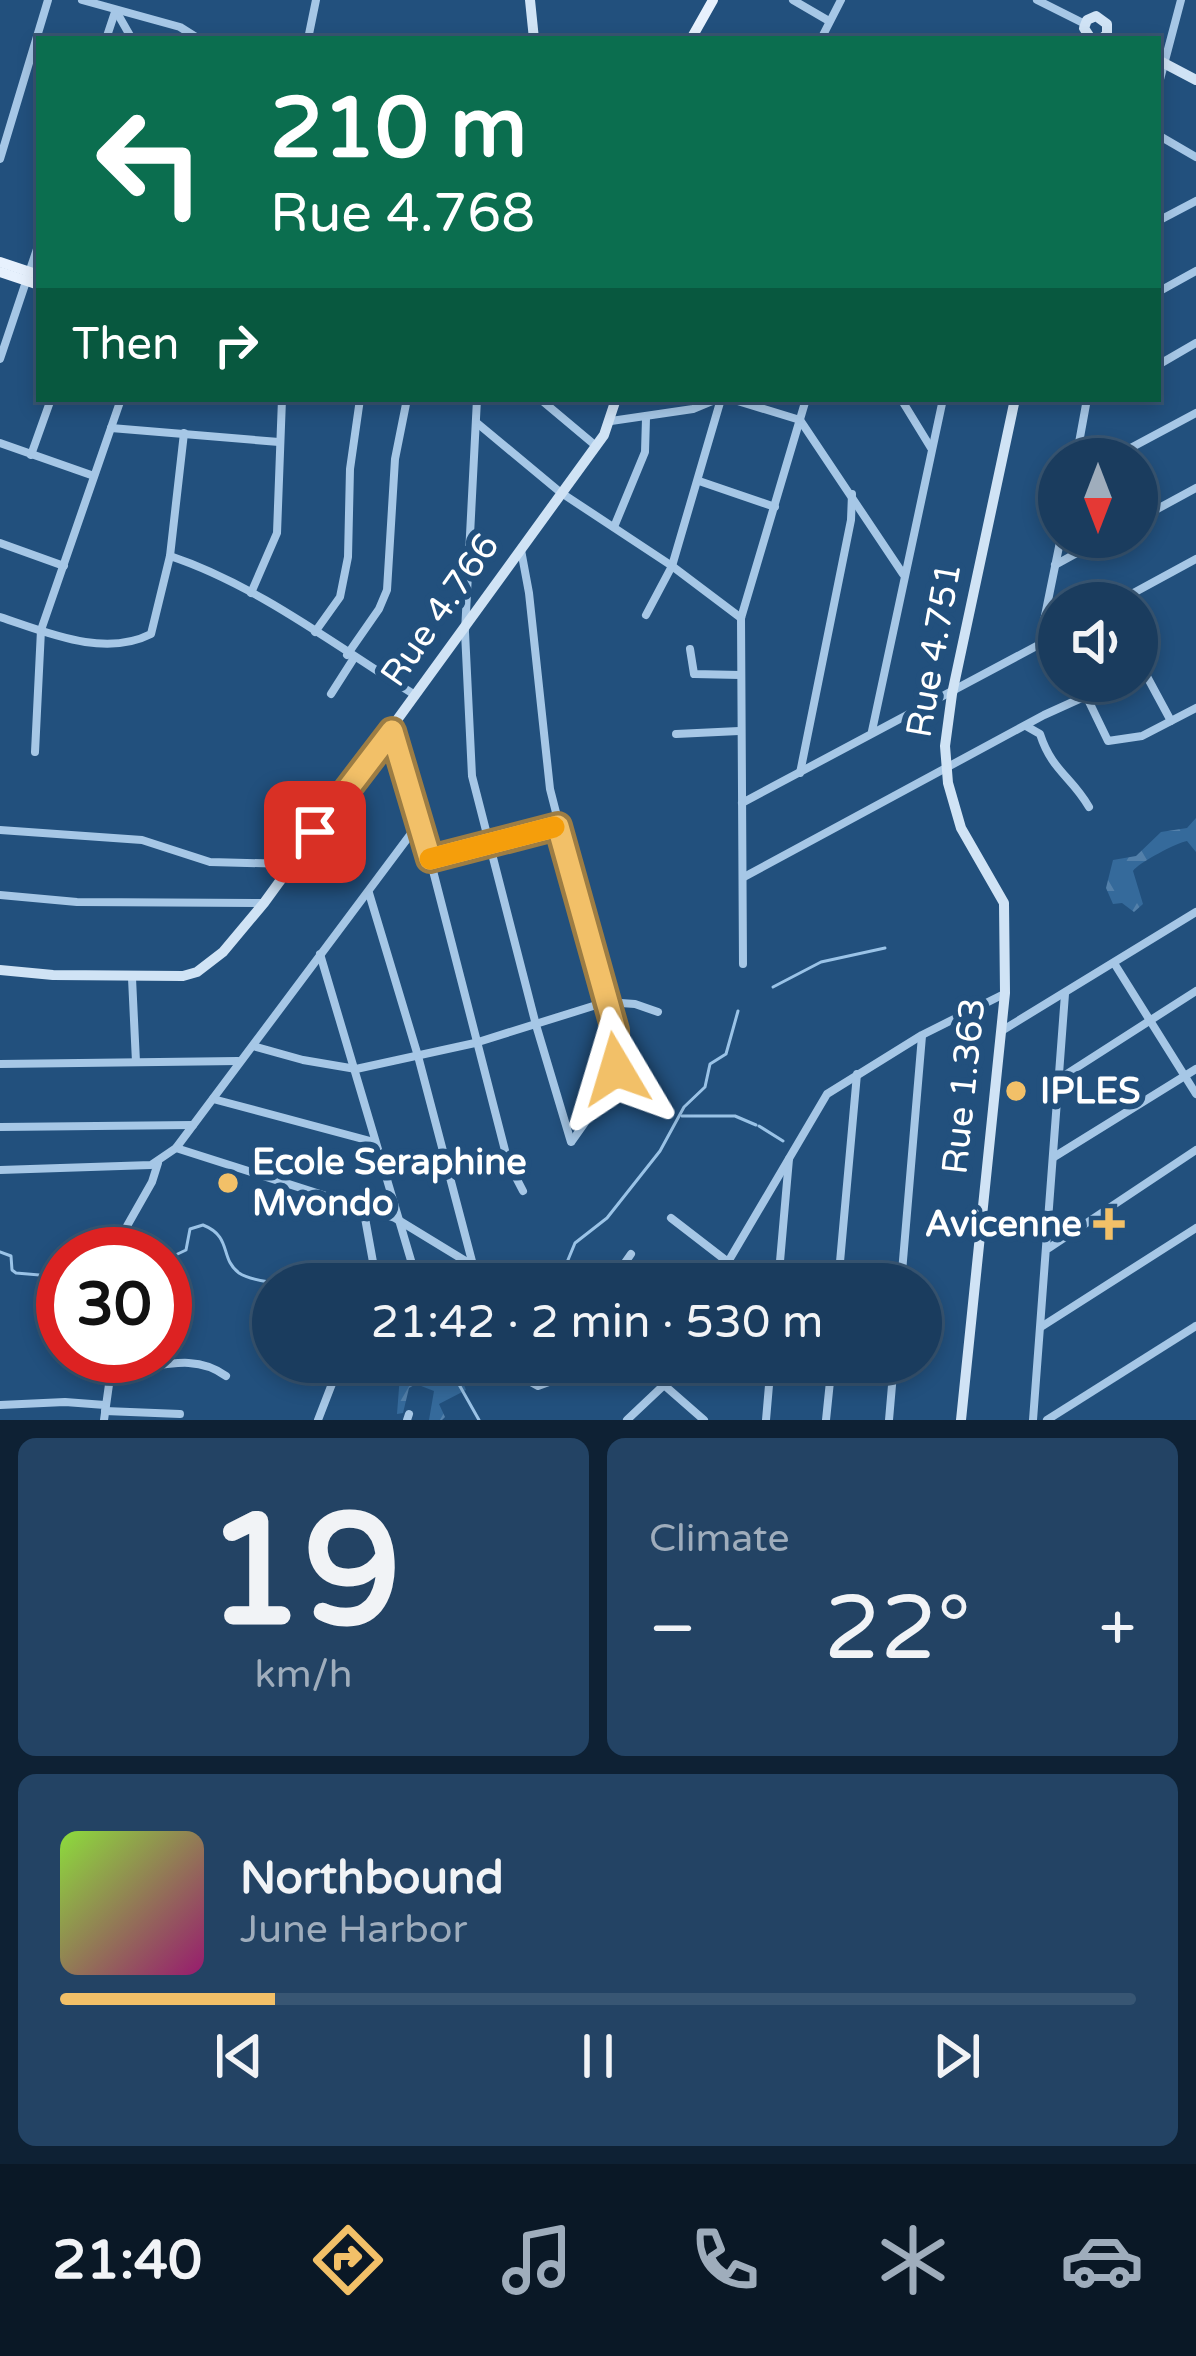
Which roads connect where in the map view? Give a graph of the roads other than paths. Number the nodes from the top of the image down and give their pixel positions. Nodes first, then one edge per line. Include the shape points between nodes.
1 (48, 0) edge
2 (82, 0) edge
3 (316, 0) edge
4 (530, 0) edge
5 (713, 0) edge
6 (793, 0) edge
7 (841, 0) edge
8 (1037, 0) edge
9 (1103, 0) edge
10 (1181, 0) edge
11 (116, 10) junction
12 (1100, 17) junction
13 (830, 21) junction
14 (1085, 24) junction
15 (37, 36) edge
16 (107, 36) edge
17 (130, 36) edge
18 (194, 36) edge
19 (309, 36) edge
20 (534, 36) edge
21 (693, 36) edge
22 (822, 36) edge
23 (1088, 36) edge
24 (1108, 36) edge
25 (36, 40) edge
26 (1161, 61) edge
27 (1196, 80) edge
28 (1161, 137) edge
29 (1196, 157) edge
30 (0, 159) edge
31 (1196, 201) edge
32 (1161, 219) edge
33 (0, 262) edge
34 (1196, 271) edge
35 (0, 272) edge
36 (34, 278) edge
37 (1161, 290) edge
38 (1196, 344) edge
39 (0, 359) edge
40 (1161, 363) edge
41 (50, 402) edge
42 (120, 402) edge
43 (282, 402) edge
44 (360, 402) edge
45 (406, 402) edge
46 (476, 402) edge
47 (544, 402) edge
48 (615, 402) edge
49 (711, 402) edge
50 (718, 402) edge
51 (741, 402) edge
52 (805, 402) edge
53 (903, 402) edge
54 (943, 402) edge
55 (1014, 402) edge
56 (1086, 402) edge
57 (1196, 413) edge
58 (646, 418) junction
59 (800, 420) junction
60 (611, 421) junction
61 (476, 422) junction
62 (111, 428) junction
63 (184, 434) junction
64 (1080, 438) edge
65 (1149, 438) edge
66 (279, 442) junction
67 (0, 443) edge
68 (596, 446) junction
69 (932, 449) junction
70 (31, 455) junction
71 (94, 476) junction
72 (699, 481) junction
73 (1196, 488) edge
74 (560, 492) junction
75 (852, 494) junction
76 (775, 507) junction
77 (1158, 509) edge
78 (614, 527) junction
79 (0, 544) edge
80 (520, 546) junction
81 (170, 556) junction
82 (1056, 558) edge
83 (1068, 558) edge
84 (1196, 559) edge
85 (1055, 565) junction
86 (64, 566) junction
87 (672, 566) junction
88 (904, 575) junction
89 (1052, 582) edge
90 (1154, 582) edge
91 (251, 593) junction
92 (646, 615) dead end
93 (0, 617) edge
94 (741, 617) junction
95 (41, 630) junction
96 (315, 632) junction
97 (465, 632) junction
98 (1038, 643) edge
99 (690, 649) dead end
100 (351, 657) junction
101 (740, 675) junction
102 (331, 694) dead end
103 (952, 694) junction
104 (416, 696) junction
105 (1158, 697) edge
106 (1074, 702) edge
107 (1089, 702) edge
108 (1196, 708) edge
109 (1171, 721) junction
110 (1024, 726) junction
111 (392, 731) junction
112 (739, 731) junction
113 (872, 733) junction
114 (676, 734) dead end
115 (35, 752) dead end
116 (946, 767) junction
117 (800, 775) junction
118 (742, 803) junction
119 (1089, 807) dead end
120 (419, 824) junction
121 (558, 826) junction
122 (0, 830) edge
123 (488, 844) junction
124 (430, 859) junction
125 (291, 865) junction
126 (744, 877) junction
127 (368, 892) junction
128 (0, 895) edge
129 (264, 903) junction
130 (1004, 903) joint
131 (1196, 912) edge
132 (320, 954) junction
133 (1114, 963) junction
134 (743, 964) dead end
135 (0, 970) edge
136 (132, 978) junction
137 (1196, 991) edge
138 (1005, 993) junction
139 (1065, 994) junction
140 (606, 1002) junction
141 (658, 1012) dead end
142 (1150, 1020) junction
143 (536, 1025) junction
144 (1001, 1031) junction
145 (922, 1034) junction
146 (476, 1043) junction
147 (253, 1046) junction
148 (418, 1055) junction
149 (240, 1061) junction
150 (136, 1062) junction
151 (0, 1064) edge
152 (356, 1069) junction
153 (1196, 1070) edge
154 (857, 1073) junction
155 (1062, 1077) junction
156 (1185, 1077) junction
157 (1196, 1094) edge
158 (214, 1099) junction
159 (194, 1125) junction
160 (0, 1126) edge
161 (374, 1142) junction
162 (176, 1148) junction
163 (1196, 1150) edge
164 (789, 1158) junction
165 (1053, 1158) junction
166 (158, 1163) junction
167 (0, 1170) edge
168 (523, 1191) dead end
169 (362, 1205) junction
170 (395, 1218) junction
171 (671, 1218) dead end
172 (127, 1227) edge
173 (1196, 1228) edge
174 (1047, 1248) junction
175 (631, 1254) dead end
176 (728, 1262) joint
177 (373, 1263) edge
178 (411, 1263) edge
179 (468, 1263) edge
180 (472, 1263) edge
181 (625, 1263) edge
182 (780, 1263) edge
183 (840, 1263) edge
184 (903, 1263) edge
185 (1196, 1326) edge
186 (1041, 1328) junction
187 (192, 1365) edge
188 (226, 1376) dead end
189 (332, 1383) edge
190 (769, 1383) edge
191 (830, 1383) edge
192 (892, 1383) edge
193 (664, 1385) joint
194 (0, 1405) edge
195 (104, 1412) edge
196 (180, 1414) dead end
197 (318, 1420) edge
198 (627, 1420) edge
199 (704, 1420) edge
200 (766, 1420) edge
201 (826, 1420) edge
202 (889, 1420) edge
203 (961, 1420) edge
204 (1033, 1420) edge
205 (1047, 1420) edge

1 - 15 street
2 - 11 street
3 - 19 street
4 - 20 main road
5 - 21 main road
6 - 13 street
7 - 13 street
8 - 14 street
9 - 12 main road
10 - 26 street
11 - 16 street
11 - 17 street
11 - 18 street
12 - 14 main road
12 - 24 main road
13 - 22 street
14 - 23 main road
25 - 30 street
26 - 27 main road
28 - 29 street
31 - 32 street
33 - 36 main road
34 - 37 street
35 - 36 main road
36 - 39 street
38 - 40 street
41 - 70 street
42 - 62 street
43 - 66 street
44 - 96 street via 348,557 340,597
45 - 100 street via 387,590
46 - 61 street
47 - 68 street
48 - 60 main road, Rue 4.766
49 - 58 street
50 - 72 street
51 - 59 street
52 - 59 street
53 - 69 street
54 - 69 street
55 - 103 main road, Rue 4.751
56 - 64 street
57 - 65 street
58 - 60 street
58 - 78 street via 648,443
59 - 75 street
59 - 76 street
60 - 68 main road, Rue 4.766
61 - 74 street
61 - 97 street
62 - 63 street
62 - 71 street
63 - 66 street
63 - 81 street
66 - 91 street via 277,533
67 - 70 street
68 - 74 main road, Rue 4.766
69 - 88 street
70 - 71 street
71 - 86 street
72 - 76 street
72 - 87 street
73 - 77 street
74 - 78 street
74 - 80 main road, Rue 4.766
75 - 88 street
75 - 117 street
76 - 94 street
78 - 87 street
79 - 86 street
80 - 97 main road, Rue 4.766
80 - 121 street
81 - 91 street
81 - 95 street via 148,637 92,642
82 - 85 street
83 - 85 street
84 - 90 street
85 - 89 street
86 - 95 street
87 - 92 street
87 - 94 street
88 - 113 street
91 - 96 street
93 - 95 street
94 - 101 street
95 - 115 street
96 - 100 street
97 - 104 main road, Rue 4.766
97 - 123 street via 472,776
98 - 103 street
99 - 101 street via 694,674
100 - 102 street
100 - 104 street
101 - 112 street
103 - 113 street
103 - 116 main road, Rue 4.751
104 - 111 main road, Rue 4.766
105 - 109 street
106 - 110 street
107 - 109 street via 1108,741
108 - 109 street
110 - 116 street
110 - 119 street via 1040,734 1048,759
111 - 120 street
111 - 125 main road, Rue 4.766
112 - 114 street
112 - 118 street
113 - 117 street
116 - 126 street
116 - 130 main road, Rue 4.751 via 961,828
117 - 118 street
118 - 126 street
120 - 124 street
120 - 127 street
121 - 123 street
121 - 140 street
122 - 125 street via 142,841 210,862
123 - 124 street
123 - 143 street
124 - 146 street
125 - 129 main road, Rue 4.766
126 - 134 street
127 - 132 street
127 - 148 street
128 - 129 street
129 - 136 main road, Rue 4.766 via 197,972
130 - 138 main road, Rue 1.363
131 - 133 street
132 - 147 street
132 - 152 street
133 - 139 street
133 - 142 street
135 - 136 main road, Rue 4.766
136 - 150 street
137 - 142 street
138 - 144 main road, Rue 1.363
138 - 145 street
139 - 144 street
139 - 155 street
140 - 141 street
140 - 143 street
140 - 143 street via 616,1069 571,1142
142 - 155 street
142 - 156 street
143 - 146 street
144 - 203 main road, Rue 1.363
145 - 154 street
145 - 184 street
146 - 148 street
146 - 168 street
147 - 149 street
147 - 152 street
148 - 152 street
148 - 180 street
149 - 150 street
149 - 158 street
150 - 151 street
152 - 161 street
153 - 156 street
154 - 164 street via 819,1103
154 - 183 street
155 - 165 street
156 - 157 street
156 - 165 street
158 - 159 street
158 - 161 street
159 - 160 street
159 - 162 street
161 - 170 street
162 - 166 street
162 - 169 street
163 - 174 street
164 - 176 street
164 - 182 street
165 - 174 street
166 - 167 street
166 - 172 street
169 - 170 street
169 - 177 street
170 - 178 street
170 - 179 street
171 - 176 street
173 - 186 street
174 - 186 street
175 - 181 street
185 - 205 street
186 - 204 street
187 - 188 street
189 - 197 street
190 - 200 street
191 - 201 street
192 - 202 street
193 - 198 street
193 - 199 street
194 - 195 street via 65,1402
195 - 196 street

